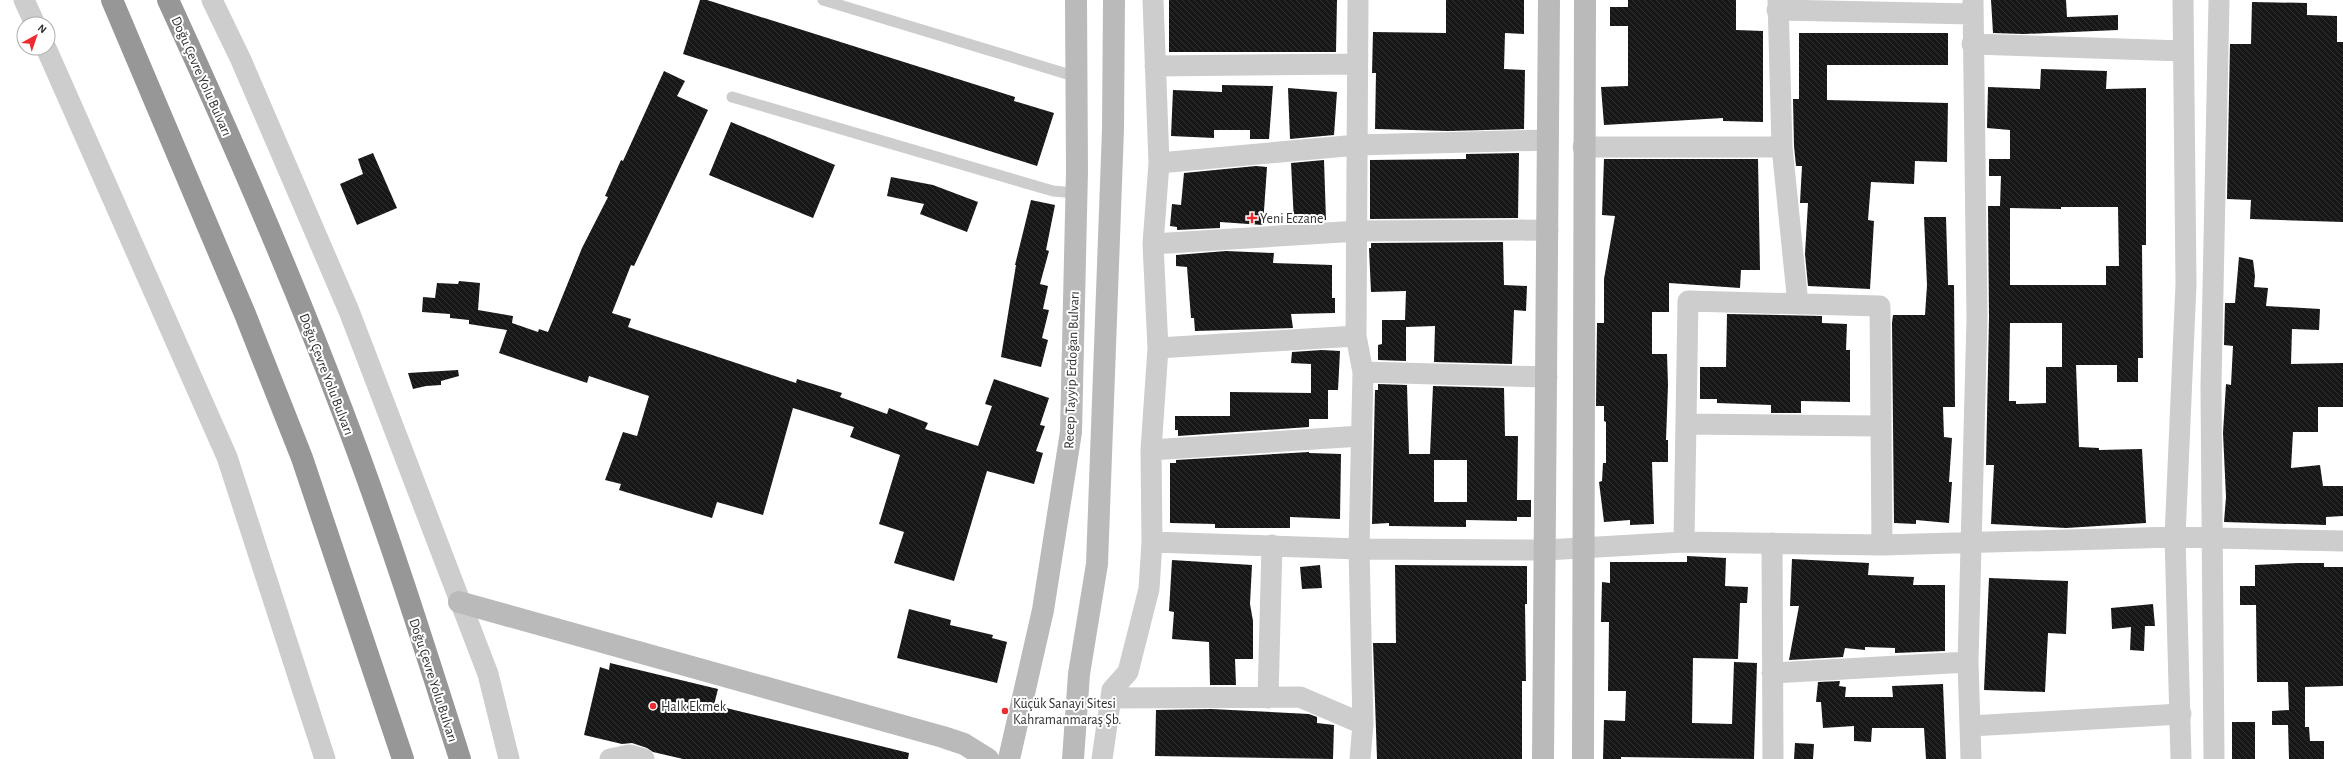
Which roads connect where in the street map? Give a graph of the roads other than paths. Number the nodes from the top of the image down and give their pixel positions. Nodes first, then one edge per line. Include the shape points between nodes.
1 (24, 0) edge
2 (112, 0) edge
3 (168, 0) edge
4 (212, 0) edge
5 (823, 0) edge
6 (1076, 0) edge
7 (1114, 0) edge
8 (1153, 0) edge
9 (1358, 0) edge
10 (1549, 0) edge
11 (1585, 0) edge
12 (2182, 0) edge
13 (2219, 0) edge
14 (1777, 5) edge
15 (1973, 7) edge
16 (31, 16) edge
17 (1972, 44) junction
18 (2183, 51) junction
19 (50, 56) edge
20 (1357, 64) junction
21 (1155, 66) junction
22 (1078, 77) junction
23 (732, 97) dead end
24 (1548, 140) junction
25 (1357, 145) junction
26 (1583, 147) junction
27 (1782, 147) junction
28 (1159, 163) junction
29 (1076, 193) junction
30 (1548, 230) junction
31 (1358, 231) junction
32 (1153, 244) junction
33 (1798, 304) junction
34 (1356, 336) junction
35 (1158, 348) junction
36 (1363, 372) junction
37 (1547, 377) junction
38 (1686, 424) junction
39 (1881, 426) junction
40 (1361, 436) junction
41 (1151, 450) junction
42 (2175, 537) junction
43 (2214, 538) junction
44 (2343, 541) edge
45 (1152, 542) junction
46 (1684, 542) junction
47 (1970, 542) junction
48 (1772, 543) junction
49 (1272, 545) junction
50 (1882, 545) junction
51 (1584, 548) junction
52 (1359, 549) junction
53 (1546, 550) junction
54 (459, 602) junction
55 (1968, 662) junction
56 (1772, 674) junction
57 (1111, 698) junction
58 (1268, 698) junction
59 (2181, 714) junction
60 (1363, 724) junction
61 (1970, 726) junction
62 (325, 759) edge
63 (403, 759) edge
64 (460, 759) edge
65 (509, 759) edge
66 (610, 759) edge
67 (644, 759) edge
68 (988, 759) edge
69 (1009, 759) edge
70 (1073, 759) edge
71 (1102, 759) edge
72 (1360, 759) edge
73 (1544, 759) edge
74 (1582, 759) edge
75 (1773, 759) edge
76 (1971, 759) edge
77 (2181, 759) edge
78 (2214, 759) edge

1 - 16 street
2 - 63 highway via 242,307 302,458
3 - 64 highway, Doğu Çevre Yolu Bulvarı via 292,282 342,411 391,549
4 - 54 street via 241,60 349,311
5 - 22 lane
6 - 22 main road, Recep Tayyip Erdoğan Bulvarı
7 - 70 main road via 1114,129 1097,564 1079,674
8 - 21 street
9 - 20 street
10 - 24 main road
11 - 26 main road
12 - 18 street
13 - 43 street via 2211,386
14 - 15 street
14 - 27 street
15 - 17 street
17 - 18 street
17 - 47 street via 1977,318
18 - 42 street via 2186,284
19 - 62 street via 228,457
20 - 21 street
20 - 25 street
21 - 28 street
22 - 29 main road, Recep Tayyip Erdoğan Bulvarı
23 - 29 lane via 1053,191
24 - 25 street
24 - 30 main road
25 - 28 street
25 - 31 street
26 - 27 street
26 - 51 main road
27 - 33 street
28 - 32 street
29 - 69 main road, Recep Tayyip Erdoğan Bulvarı via 1071,432 1044,610
30 - 31 street
30 - 37 main road
31 - 32 street
31 - 34 street
32 - 35 street
33 - 38 street via 1688,301
33 - 39 street via 1880,306
34 - 35 street
34 - 36 street
35 - 41 street
36 - 37 street
36 - 40 street
37 - 53 main road
38 - 39 street
38 - 46 street
39 - 50 street
40 - 41 street
40 - 52 street
41 - 45 street
42 - 43 street
42 - 47 street
42 - 59 street
43 - 44 street
43 - 78 street
45 - 49 street
45 - 57 street via 1149,589 1128,672 1112,690
46 - 48 street
46 - 51 street
47 - 50 street
47 - 55 street
48 - 50 street
48 - 56 street
49 - 52 street
49 - 58 street
51 - 53 street
51 - 74 main road
52 - 53 street
52 - 60 street
53 - 73 main road
54 - 65 street via 488,674
54 - 68 main road via 944,738 964,744
55 - 56 street
55 - 61 street
56 - 75 street
57 - 58 street
57 - 71 street
58 - 60 street via 1300,697
59 - 61 street
59 - 77 street
60 - 72 street
61 - 76 street
66 - 67 street via 629,755

